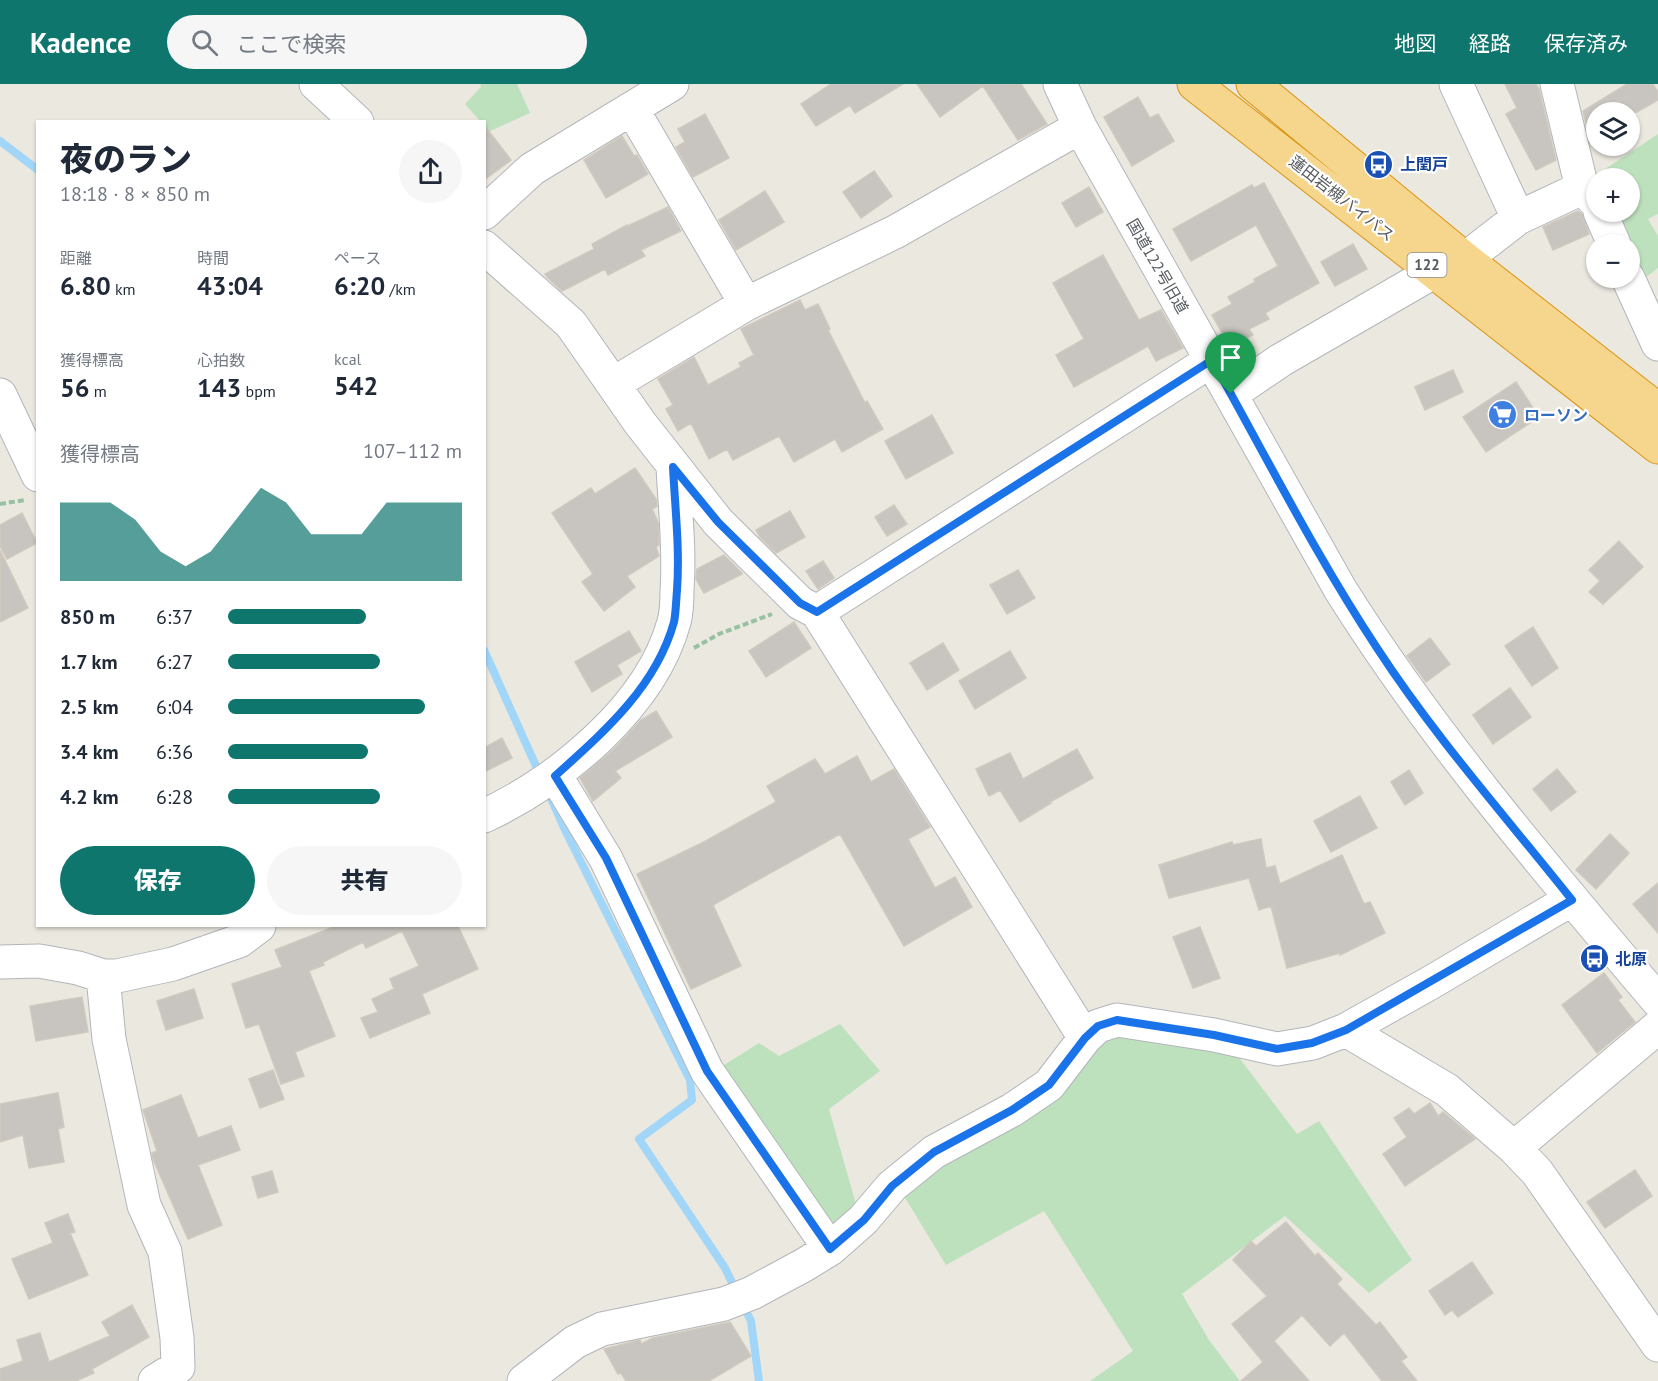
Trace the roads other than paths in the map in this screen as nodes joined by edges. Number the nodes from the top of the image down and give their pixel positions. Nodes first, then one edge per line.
1 (316, 84) edge
2 (672, 84) edge
3 (1060, 84) edge
4 (1194, 84) edge
5 (1253, 84) edge
6 (1456, 84) edge
7 (1557, 84) edge
8 (632, 109) junction
9 (355, 120) edge
10 (1080, 127) junction
11 (1586, 177) edge
12 (1586, 202) edge
13 (486, 211) edge
14 (1518, 218) junction
15 (486, 249) edge
16 (1465, 259) junction
17 (1435, 271) junction
18 (1632, 288) edge
19 (746, 304) junction
20 (1658, 345) edge
21 (1212, 360) junction
22 (613, 384) junction
23 (1231, 394) junction
24 (0, 395) edge
25 (1658, 410) edge
26 (1658, 447) edge
27 (673, 467) junction
28 (32, 488) edge
29 (809, 608) junction
30 (555, 776) junction
31 (486, 815) edge
32 (1572, 900) junction
33 (258, 927) edge
34 (0, 962) edge
35 (103, 976) junction
36 (1658, 1001) edge
37 (1658, 1027) edge
38 (1346, 1030) junction
39 (1085, 1038) junction
40 (1514, 1148) junction
41 (830, 1249) junction
42 (1658, 1345) edge
43 (155, 1381) edge
44 (524, 1381) edge

1 - 9 street
2 - 8 street
3 - 10 street, 国道122号旧道
4 - 17 highway, 蓮田岩槻バイパス / 122
5 - 16 highway, 蓮田岩槻バイパス / 122
6 - 14 street
7 - 11 street
8 - 13 street
8 - 19 street
10 - 19 street
10 - 21 street, 国道122号旧道
12 - 14 street
14 - 16 street
15 - 22 street
16 - 25 highway, 蓮田岩槻バイパス / 122
17 - 23 street
17 - 26 highway, 蓮田岩槻バイパス / 122
18 - 20 street
19 - 22 street
21 - 23 street, 国道122号旧道
21 - 29 street
22 - 27 street
23 - 32 street, 国道122号旧道
24 - 28 street
27 - 29 street
27 - 30 street
29 - 39 street
30 - 31 street
30 - 41 street
32 - 36 street, 国道122号旧道
32 - 38 street
33 - 35 street
34 - 35 street
35 - 43 street
37 - 40 street
38 - 39 street
38 - 40 street
39 - 41 street
40 - 42 street
41 - 44 street

